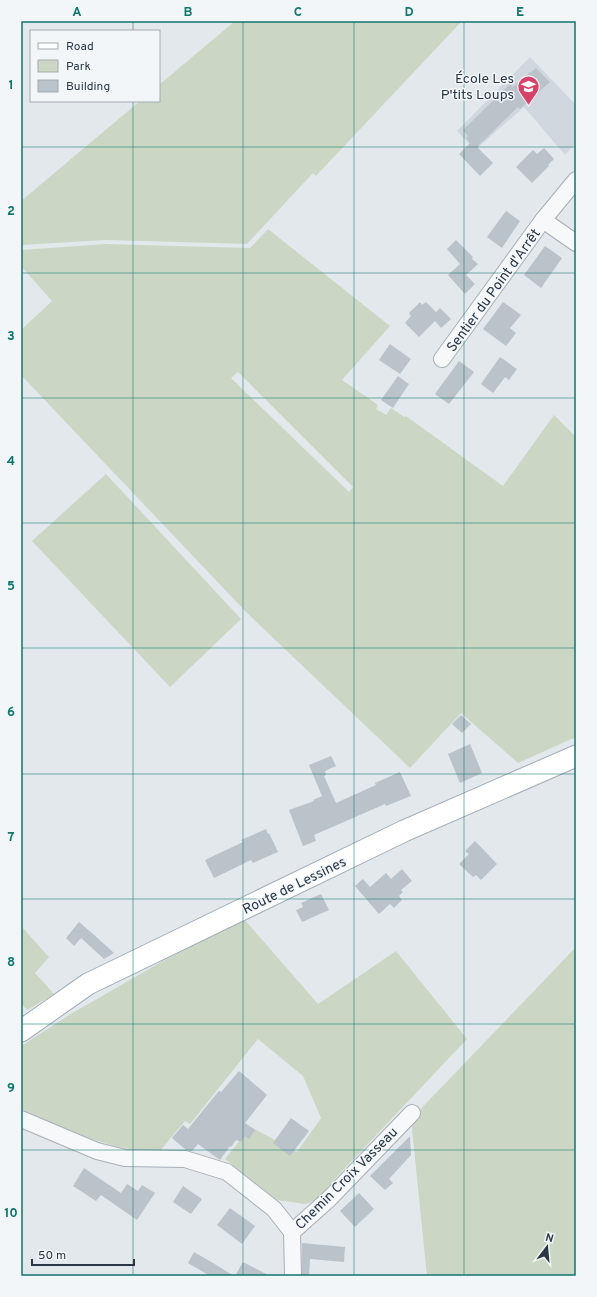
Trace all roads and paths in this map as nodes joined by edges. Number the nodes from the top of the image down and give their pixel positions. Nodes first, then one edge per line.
1 (576, 180) edge
2 (543, 220) junction
3 (576, 243) edge
4 (442, 359) dead end
5 (576, 756) edge
6 (21, 1031) edge
7 (412, 1113) dead end
8 (21, 1119) edge
9 (292, 1232) junction
10 (293, 1276) edge

1 - 2 street, Sentier du Point d'Arrêt
2 - 3 street
2 - 4 street, Sentier du Point d'Arrêt
5 - 6 main road, Route de Lessines
7 - 9 street, Chemin Croix Vasseau
8 - 9 street, Chemin Croix Vasseau
9 - 10 street

